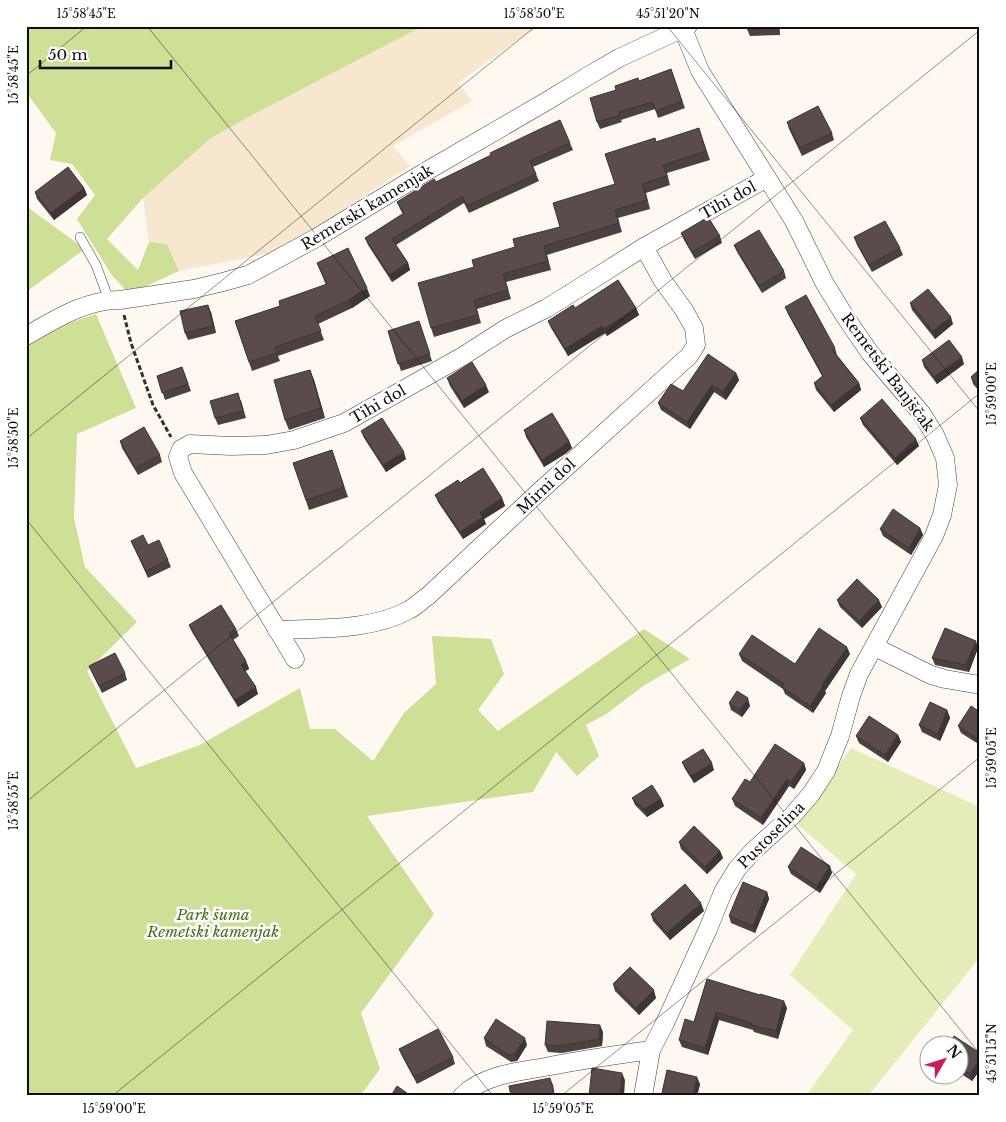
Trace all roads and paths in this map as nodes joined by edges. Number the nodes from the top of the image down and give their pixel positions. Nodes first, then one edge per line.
1 (685, 28) edge
2 (767, 178) junction
3 (80, 237) dead end
4 (644, 247) junction
5 (115, 300) junction
6 (26, 336) edge
7 (181, 449) junction
8 (277, 630) junction
9 (874, 647) junction
10 (295, 659) dead end
11 (980, 685) edge
12 (651, 1050) junction
13 (462, 1096) edge
14 (643, 1096) edge

1 - 2 street, Remetski Banjščak
1 - 5 street, Remetski kamenjak
2 - 4 street, Tihi dol
2 - 9 street, Remetski Banjščak
3 - 5 lane
4 - 7 street, Tihi dol
4 - 8 street, Mirni dol
5 - 6 street, Remetski kamenjak
5 - 7 path
7 - 8 street
8 - 10 street
9 - 11 street
9 - 12 street, Pustoselina
12 - 13 street
12 - 14 street, Pustoselina

